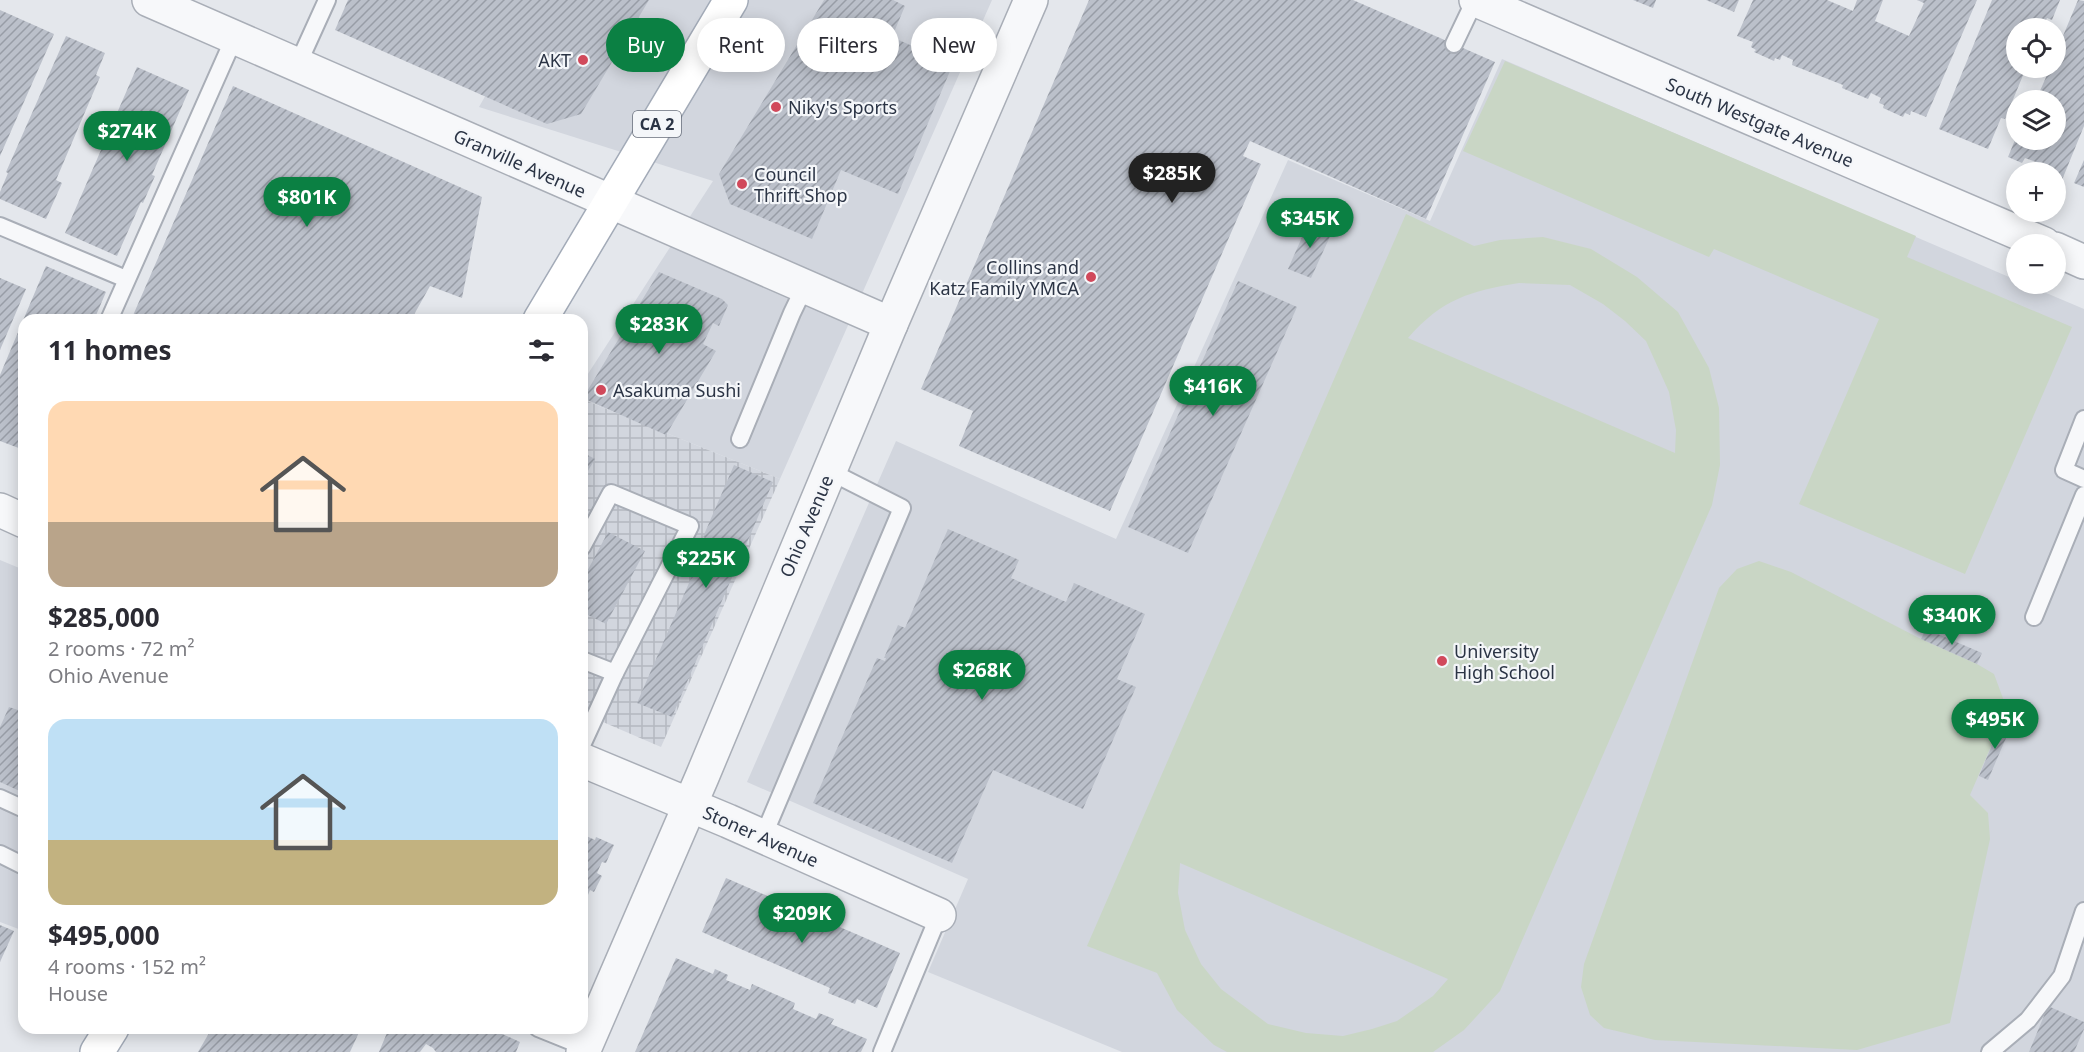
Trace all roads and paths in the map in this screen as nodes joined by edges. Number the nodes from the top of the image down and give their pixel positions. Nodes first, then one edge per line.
1 (149, 0) edge
2 (327, 0) edge
3 (731, 0) edge
4 (1031, 0) edge
5 (1475, 0) edge
6 (235, 36) junction
7 (1454, 44) dead end
8 (298, 64) junction
9 (611, 203) junction
10 (0, 226) edge
11 (2021, 234) edge
12 (2066, 254) edge
13 (2084, 262) edge
14 (126, 279) junction
15 (805, 286) junction
16 (111, 314) edge
17 (544, 314) edge
18 (891, 324) junction
19 (2084, 419) edge
20 (740, 439) dead end
21 (829, 471) junction
22 (2084, 479) edge
23 (2084, 495) edge
24 (588, 536) edge
25 (2034, 617) dead end
26 (588, 662) edge
27 (615, 673) junction
28 (588, 732) edge
29 (588, 763) edge
30 (0, 798) edge
31 (689, 805) junction
32 (18, 806) edge
33 (763, 837) junction
34 (0, 855) edge
35 (18, 863) edge
36 (2084, 911) edge
37 (939, 915) joint
38 (108, 1034) edge
39 (551, 1034) edge
40 (584, 1049) edge
41 (97, 1052) edge
42 (882, 1052) edge
43 (1990, 1052) edge

1 - 6 street, Granville Avenue
2 - 8 lane
3 - 9 main road, CA 2
4 - 18 street, Ohio Avenue
5 - 7 lane
5 - 11 street, South Westgate Avenue
6 - 8 street, Granville Avenue
6 - 14 lane
8 - 9 street, Granville Avenue
9 - 15 street, Granville Avenue
9 - 17 main road, CA 2
10 - 14 lane
12 - 13 street
14 - 16 lane
15 - 18 street, Granville Avenue
15 - 20 lane
18 - 21 street, Ohio Avenue
19 - 22 lane
21 - 31 street, Ohio Avenue
21 - 33 lane
23 - 25 lane
24 - 27 lane
26 - 27 lane
27 - 28 lane
29 - 31 street, Stoner Avenue
30 - 32 lane
31 - 33 street, Stoner Avenue
31 - 40 street, Ohio Avenue
33 - 37 street, Stoner Avenue
34 - 35 lane
36 - 43 lane
37 - 42 lane
38 - 41 main road
39 - 40 lane

